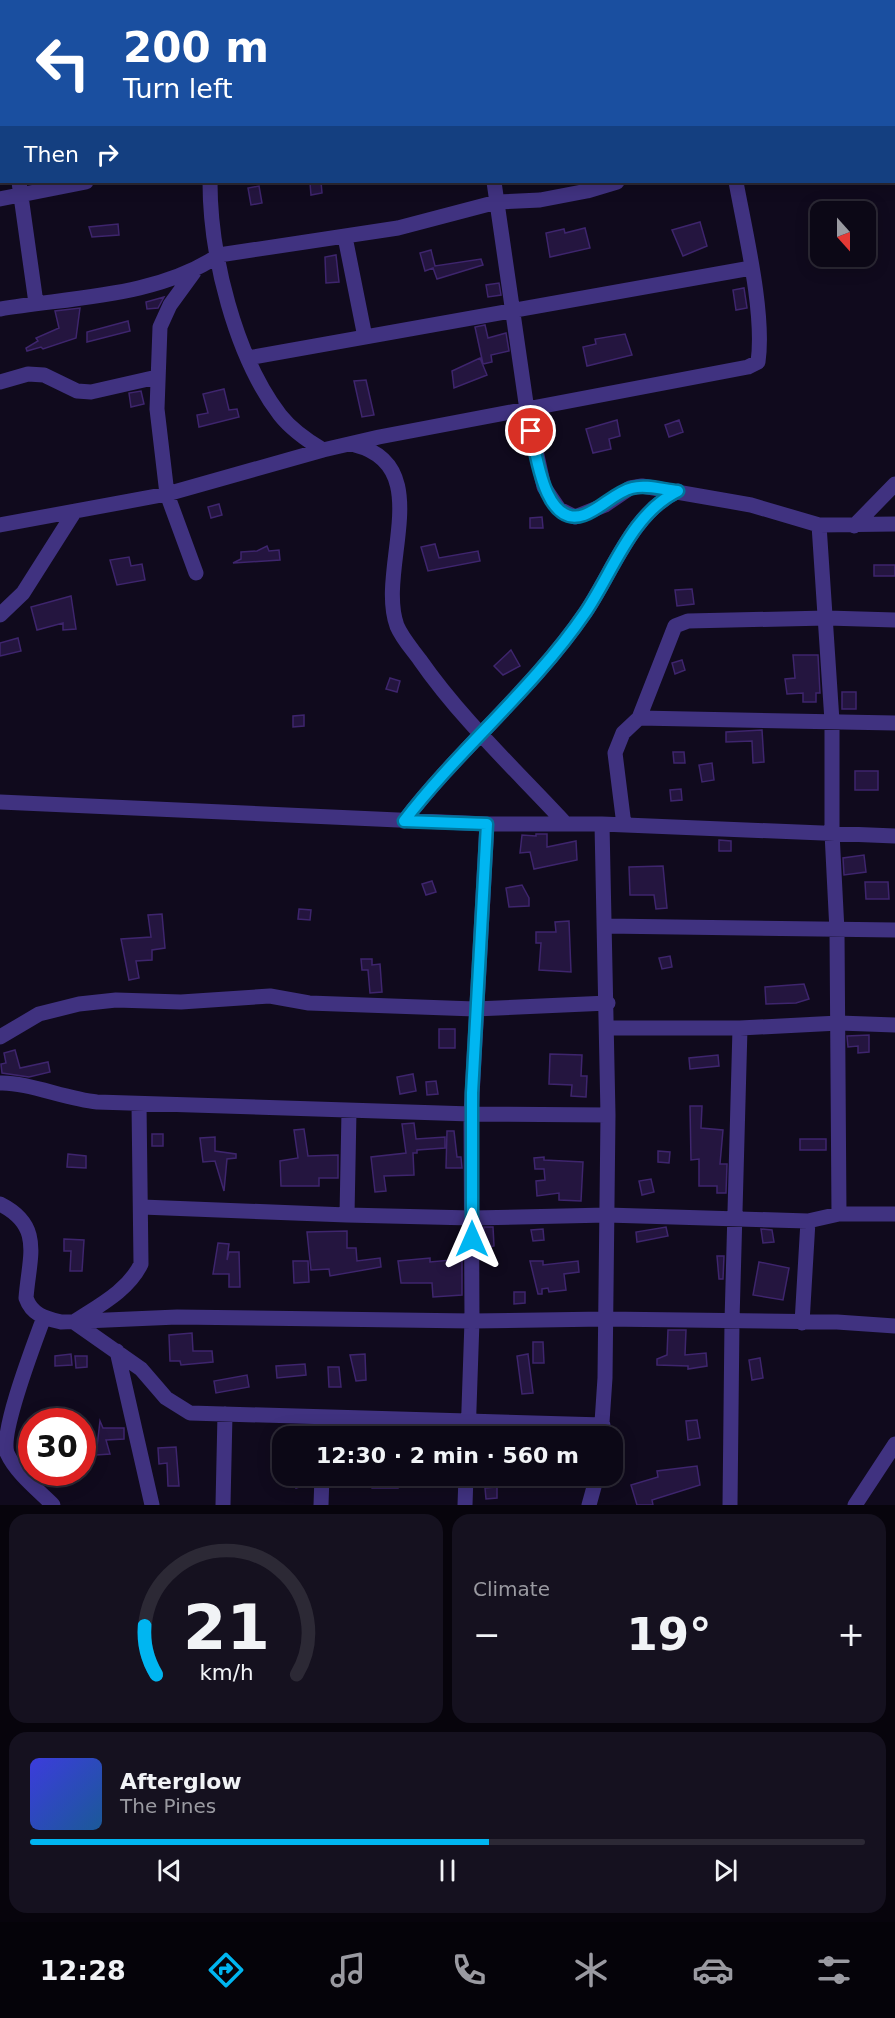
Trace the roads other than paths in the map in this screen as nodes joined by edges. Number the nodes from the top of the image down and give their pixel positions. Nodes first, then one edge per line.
1 (75, 183) edge
2 (210, 183) edge
3 (494, 183) edge
4 (614, 183) edge
5 (736, 183) edge
6 (20, 188) edge
7 (0, 199) edge
8 (497, 202) junction
9 (345, 237) junction
10 (219, 255) junction
11 (751, 268) junction
12 (194, 272) junction
13 (36, 303) junction
14 (0, 309) edge
15 (512, 310) junction
16 (365, 337) junction
17 (248, 358) junction
18 (157, 376) junction
19 (0, 382) edge
20 (527, 410) junction
21 (352, 444) junction
22 (322, 450) junction
23 (895, 484) edge
24 (678, 491) junction
25 (167, 494) junction
26 (75, 510) junction
27 (895, 524) edge
28 (0, 525) edge
29 (819, 525) junction
30 (854, 525) junction
31 (196, 573) dead end
32 (0, 615) edge
33 (827, 618) junction
34 (895, 620) edge
35 (639, 718) junction
36 (832, 721) junction
37 (895, 723) edge
38 (481, 733) junction
39 (0, 802) edge
40 (404, 821) junction
41 (565, 823) junction
42 (487, 824) junction
43 (602, 824) junction
44 (624, 825) junction
45 (832, 833) junction
46 (895, 836) edge
47 (606, 926) junction
48 (895, 930) edge
49 (837, 931) junction
50 (608, 1003) junction
51 (476, 1009) junction
52 (838, 1023) junction
53 (895, 1025) edge
54 (607, 1028) junction
55 (740, 1028) junction
56 (0, 1037) edge
57 (0, 1083) edge
58 (139, 1104) junction
59 (349, 1110) junction
60 (471, 1114) junction
61 (608, 1115) junction
62 (0, 1204) edge
63 (142, 1207) junction
64 (839, 1214) junction
65 (895, 1214) edge
66 (347, 1215) junction
67 (607, 1215) junction
68 (472, 1218) junction
69 (736, 1218) junction
70 (808, 1221) junction
71 (44, 1317) junction
72 (605, 1319) junction
73 (472, 1321) junction
74 (732, 1321) junction
75 (74, 1322) junction
76 (802, 1323) junction
77 (894, 1323) edge
78 (117, 1351) junction
79 (225, 1414) junction
80 (326, 1418) junction
81 (468, 1420) junction
82 (326, 1426) edge
83 (468, 1426) edge
84 (541, 1426) edge
85 (602, 1426) edge
86 (895, 1444) edge
87 (322, 1486) edge
88 (466, 1486) edge
89 (594, 1486) edge
90 (53, 1505) edge
91 (152, 1505) edge
92 (223, 1505) edge
93 (321, 1505) edge
94 (465, 1505) edge
95 (589, 1505) edge
96 (730, 1505) edge
97 (855, 1505) edge

1 - 6 street
2 - 10 street
3 - 8 street
4 - 8 street
5 - 11 street
6 - 7 street
6 - 13 street
8 - 9 street
8 - 15 street
9 - 10 street
9 - 16 street
10 - 12 street
10 - 17 street
11 - 15 street
11 - 20 street
12 - 13 street
12 - 18 street
13 - 14 street
15 - 16 street
15 - 20 street
16 - 17 street
17 - 22 street
18 - 19 street
18 - 25 street
20 - 21 street
20 - 24 street
21 - 22 street
21 - 38 street
22 - 25 street
23 - 30 street
24 - 29 street
24 - 38 street
25 - 26 street
25 - 31 street
26 - 28 street
26 - 32 street
27 - 30 street
29 - 30 street
29 - 33 street
33 - 34 street
33 - 35 street
33 - 36 street
35 - 36 street
35 - 44 street
36 - 37 street
36 - 45 street
38 - 40 street
38 - 41 street
39 - 40 street
40 - 42 street
41 - 42 street
41 - 43 street
42 - 51 street
43 - 44 street
43 - 47 street
44 - 45 street
45 - 46 street
45 - 49 street
47 - 49 street
47 - 50 street
48 - 49 street
49 - 52 street
50 - 51 street
50 - 54 street
51 - 56 street
51 - 60 street
52 - 53 street
52 - 55 street
52 - 64 street
54 - 55 street
54 - 61 street
55 - 69 street
57 - 58 street
58 - 59 street
58 - 63 street
59 - 60 street
59 - 66 street
60 - 61 street
60 - 68 street
61 - 67 street
62 - 71 street
63 - 66 street
63 - 75 street
64 - 65 street
64 - 70 street
66 - 68 street
67 - 68 street
67 - 69 street
67 - 72 street
68 - 73 street
69 - 70 street
69 - 74 street
70 - 76 street
71 - 75 street
71 - 90 street
72 - 73 street
72 - 74 street
72 - 85 street
73 - 75 street
73 - 81 street
74 - 76 street
74 - 96 street
75 - 78 street
76 - 77 street
78 - 79 street
78 - 91 street
79 - 80 street
79 - 92 street
80 - 81 street
80 - 82 street
81 - 83 street
81 - 84 street
86 - 97 street
87 - 93 street
88 - 94 street
89 - 95 street

